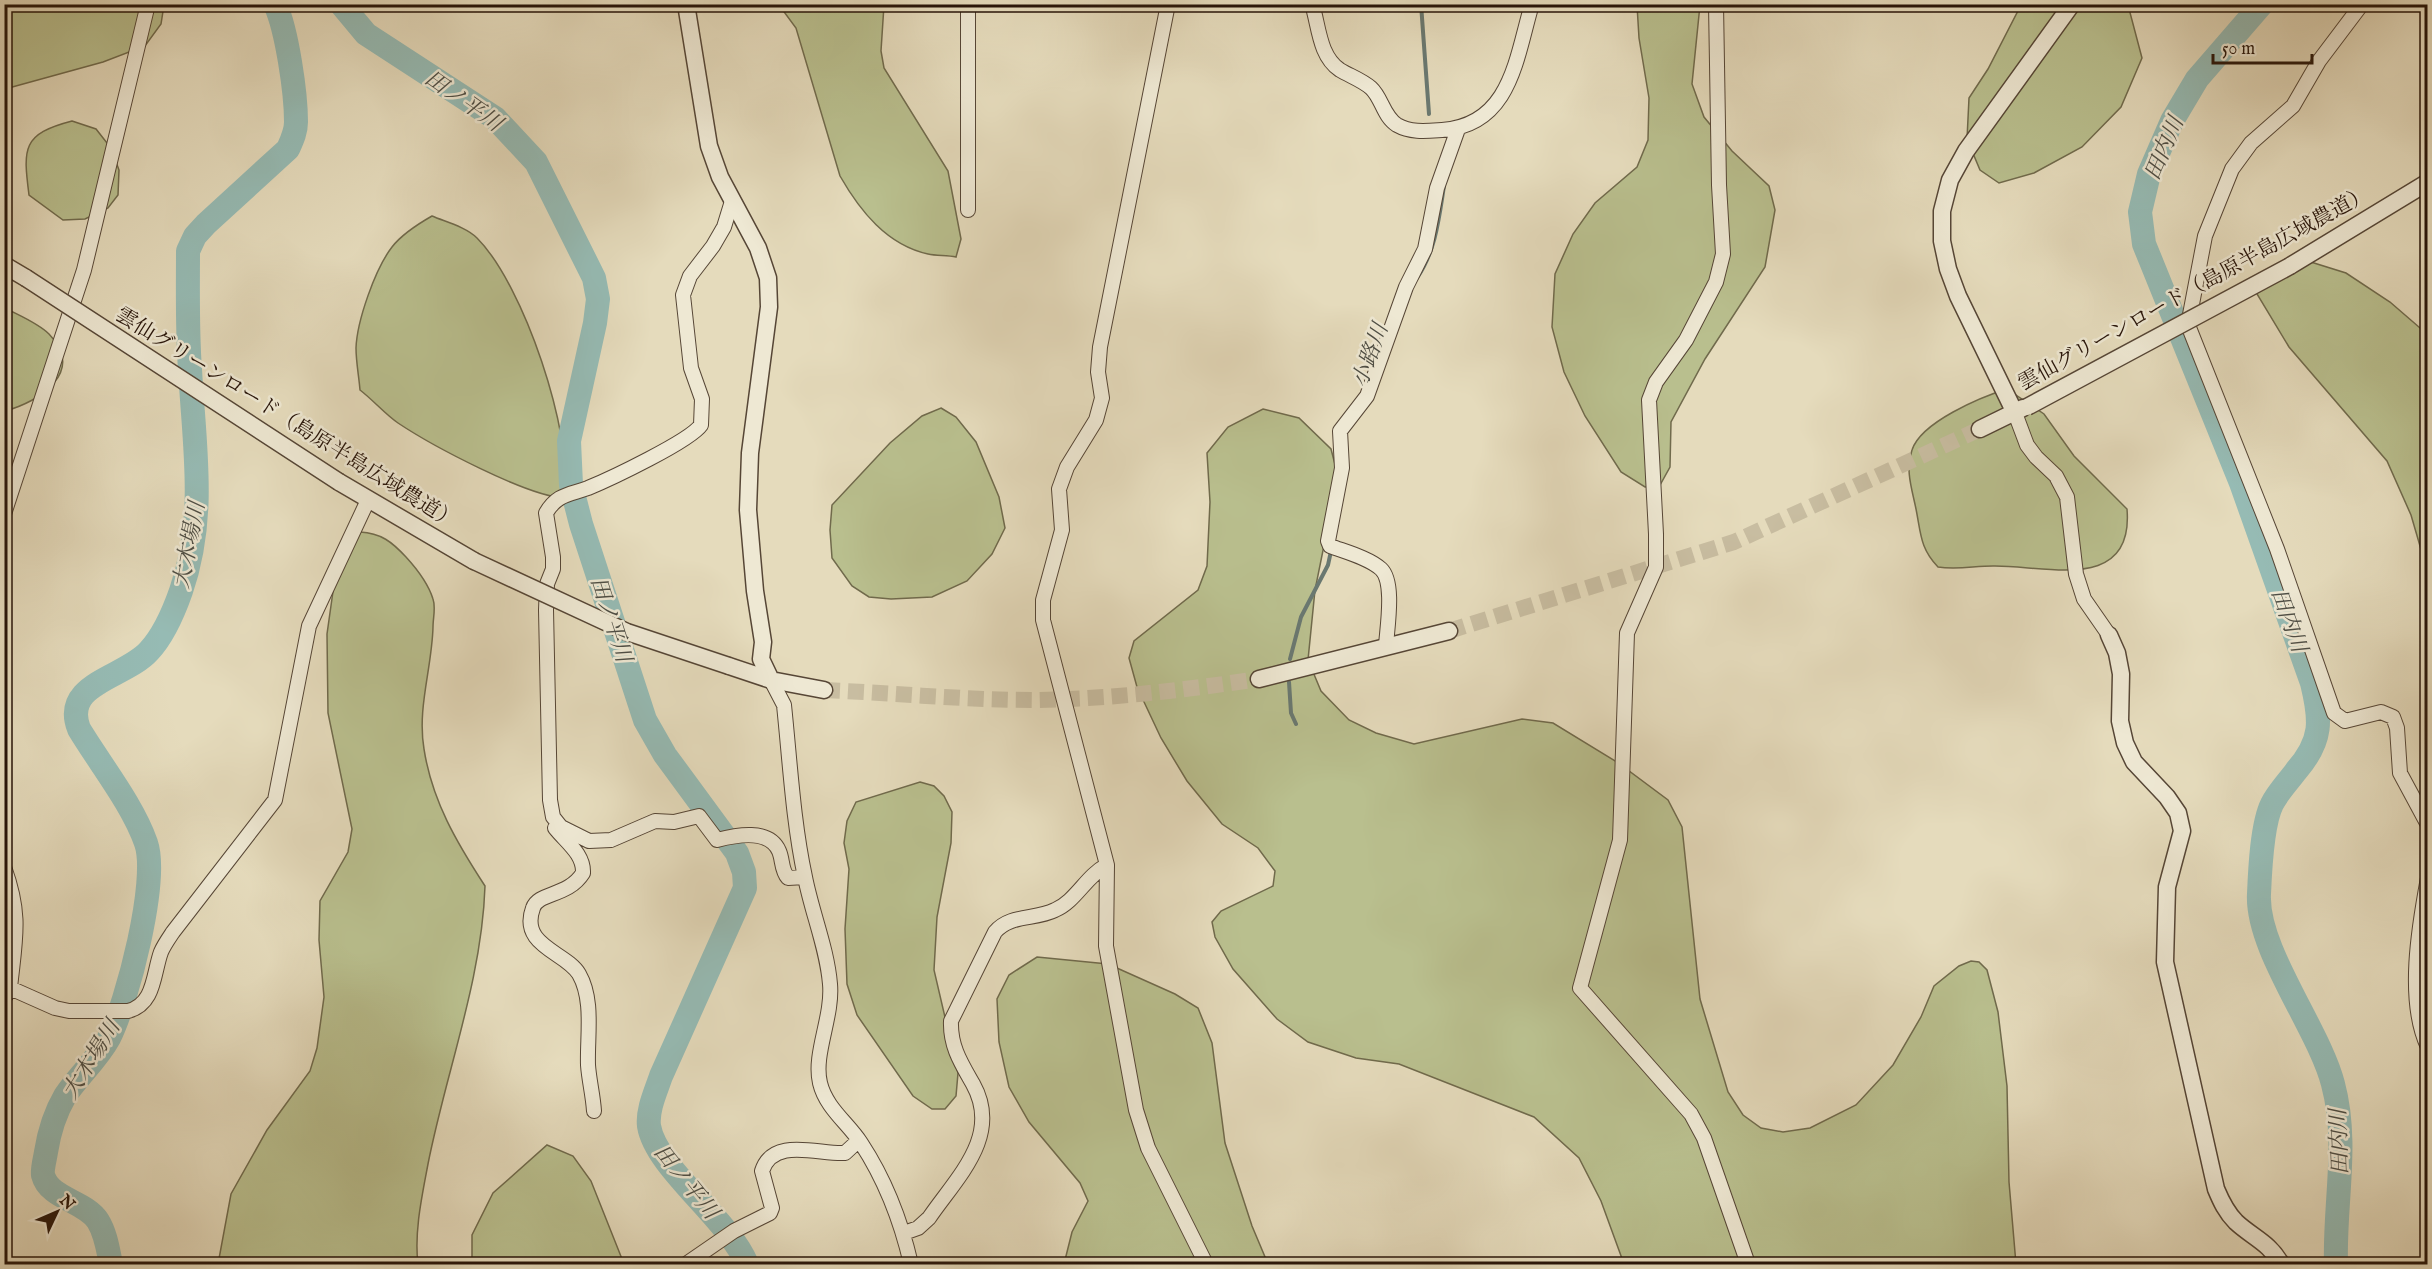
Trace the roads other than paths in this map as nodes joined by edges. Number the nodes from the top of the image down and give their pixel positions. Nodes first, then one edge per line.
1 (148, 4) edge
2 (686, 4) edge
3 (968, 4) edge
4 (1168, 4) edge
5 (1312, 4) edge
6 (1532, 4) edge
7 (1716, 4) edge
8 (2072, 4) edge
9 (2362, 4) edge
10 (1458, 129) junction
11 (2427, 182) edge
12 (732, 201) junction
13 (968, 210) dead end
14 (4, 265) edge
15 (2021, 410) junction
16 (1980, 429) tunnel mouth
17 (368, 500) junction
18 (4, 514) edge
19 (1449, 631) tunnel mouth
20 (2109, 635) joint
21 (1386, 646) junction
22 (1259, 679) tunnel mouth
23 (771, 680) junction
24 (824, 690) tunnel mouth
25 (553, 817) junction
26 (2427, 825) edge
27 (1107, 865) junction
28 (4, 867) edge
29 (805, 877) junction
30 (2427, 878) edge
31 (7, 994) edge
32 (2427, 1047) edge
33 (594, 1111) dead end
34 (859, 1140) junction
35 (904, 1233) junction
36 (686, 1264) edge
37 (912, 1264) edge
38 (1206, 1264) edge
39 (1748, 1264) edge
40 (2281, 1264) edge

1 - 18 street
2 - 12 street
3 - 13 street
4 - 27 street
5 - 10 street
6 - 10 street
7 - 39 street
8 - 15 street
9 - 26 street
10 - 21 street
11 - 15 street, 雲仙グリーンロード（島原半島広域農道）, bridge
12 - 23 street
12 - 25 street
14 - 17 street, 雲仙グリーンロード（島原半島広域農道）, bridge
15 - 16 street, 雲仙グリーンロード（島原半島広域農道）
15 - 20 street
17 - 23 street, 雲仙グリーンロード（島原半島広域農道）, bridge
17 - 31 street
19 - 21 street
20 - 40 street
21 - 22 street
23 - 24 street, 雲仙グリーンロード（島原半島広域農道）
23 - 29 street
25 - 29 street
25 - 33 street
27 - 35 street
27 - 38 street
28 - 31 street
29 - 34 street
30 - 32 street
34 - 35 street
34 - 36 street
35 - 37 street

